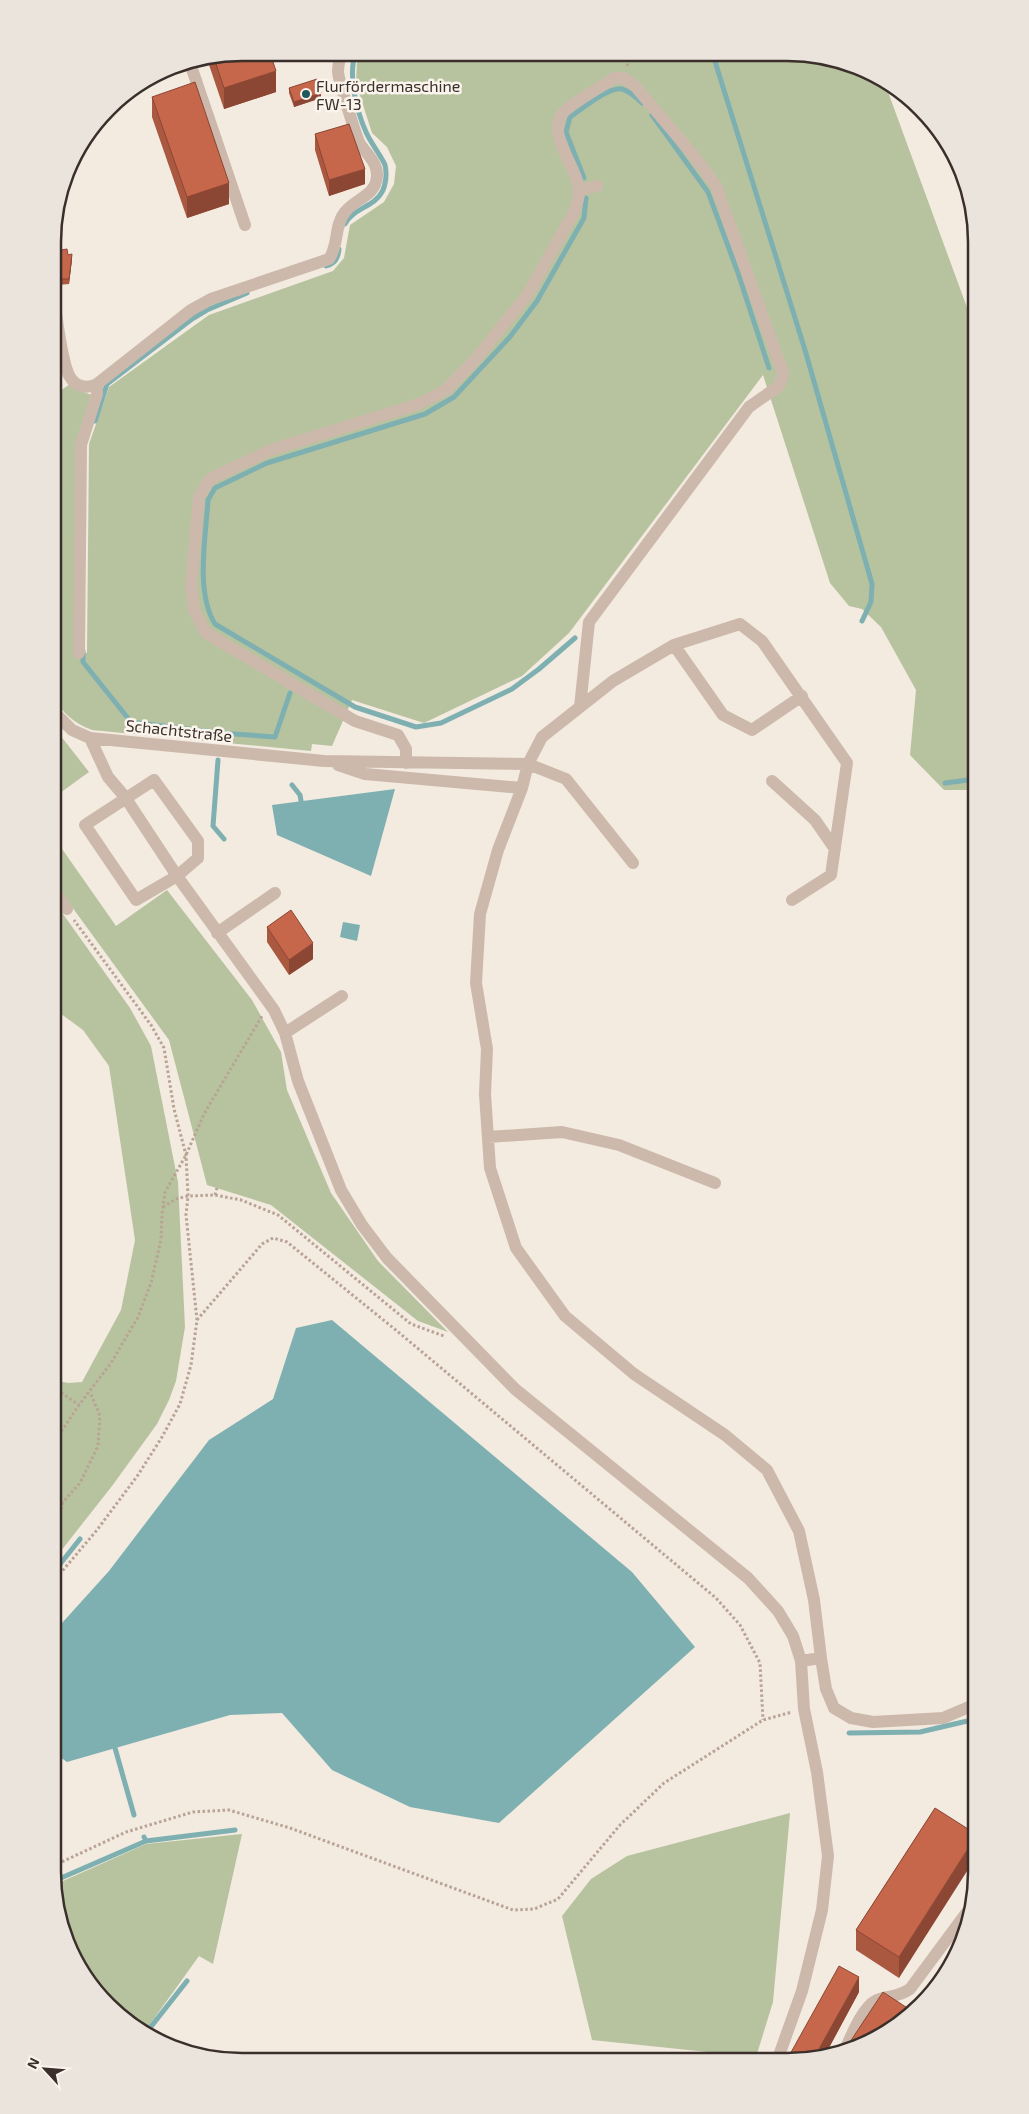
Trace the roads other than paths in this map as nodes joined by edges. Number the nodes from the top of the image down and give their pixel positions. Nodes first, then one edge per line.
1 (340, 61) edge
2 (192, 68) edge
3 (597, 186) dead end
4 (579, 190) junction
5 (245, 224) dead end
6 (61, 342) edge
7 (97, 384) junction
8 (674, 645) junction
9 (79, 653) dead end
10 (802, 696) junction
11 (580, 707) junction
12 (61, 719) edge
13 (90, 738) junction
14 (318, 760) junction
15 (406, 762) junction
16 (528, 764) junction
17 (772, 782) dead end
18 (522, 788) junction
19 (125, 797) junction
20 (835, 849) junction
21 (633, 863) dead end
22 (177, 876) junction
23 (275, 893) dead end
24 (792, 900) dead end
25 (61, 902) edge
26 (66, 909) road end
27 (217, 933) junction
28 (342, 996) dead end
29 (285, 1034) junction
30 (488, 1137) junction
31 (715, 1183) dead end
32 (821, 1658) junction
33 (801, 1661) junction
34 (968, 1707) edge
35 (962, 1919) edge
36 (849, 2041) edge
37 (780, 2053) edge

1 - 7 street
2 - 5 street
3 - 4 street
4 - 11 street
4 - 15 street
6 - 7 street
7 - 9 street
8 - 10 street
8 - 10 street
8 - 11 street
10 - 20 street
11 - 16 street
12 - 13 street, Schachtstraße
13 - 14 street, Schachtstraße
13 - 19 street
14 - 15 street
14 - 18 street
15 - 16 street
16 - 18 street
16 - 21 street
17 - 20 street
18 - 30 street
19 - 22 street
19 - 22 street
19 - 22 street
20 - 24 street
22 - 27 street
23 - 27 street
25 - 26 street
27 - 29 street
28 - 29 street
29 - 33 street
30 - 31 street
30 - 32 street
32 - 33 street
32 - 34 street
33 - 37 street
35 - 36 street

